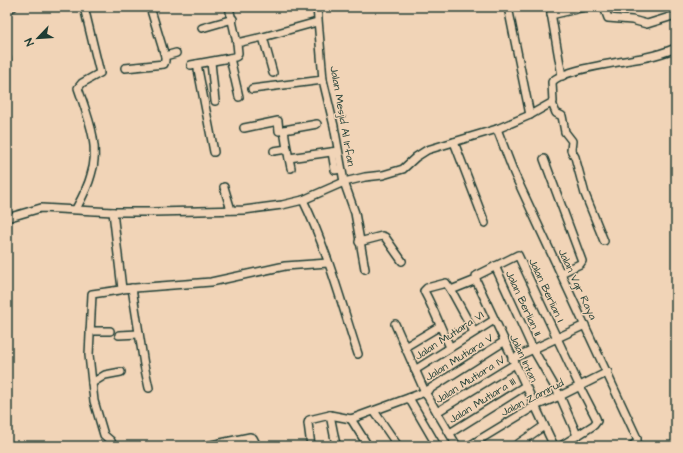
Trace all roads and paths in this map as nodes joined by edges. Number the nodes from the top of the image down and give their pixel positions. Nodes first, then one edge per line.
1 (13, 7) edge
2 (84, 7) edge
3 (150, 7) edge
4 (229, 7) edge
5 (317, 7) edge
6 (508, 7) edge
7 (584, 7) edge
8 (604, 7) edge
9 (7, 9) edge
10 (550, 11) edge
11 (676, 15) edge
12 (233, 19) junction
13 (317, 22) junction
14 (202, 28) dead end
15 (263, 37) junction
16 (238, 43) junction
17 (676, 48) edge
18 (176, 53) dead end
19 (164, 56) junction
20 (230, 58) junction
21 (211, 62) junction
22 (125, 68) dead end
23 (273, 73) dead end
24 (562, 76) junction
25 (323, 80) junction
26 (252, 89) dead end
27 (239, 97) dead end
28 (215, 101) dead end
29 (552, 103) junction
30 (530, 115) junction
31 (317, 124) dead end
32 (244, 128) dead end
33 (497, 129) junction
34 (284, 130) junction
35 (454, 142) junction
36 (287, 149) junction
37 (274, 151) dead end
38 (335, 151) junction
39 (214, 152) dead end
40 (289, 158) junction
41 (544, 159) dead end
42 (291, 168) dead end
43 (344, 182) junction
44 (224, 187) dead end
45 (303, 200) junction
46 (76, 209) junction
47 (231, 210) junction
48 (113, 212) junction
49 (7, 218) edge
50 (485, 223) dead end
51 (604, 241) dead end
52 (360, 242) junction
53 (402, 261) dead end
54 (328, 263) junction
55 (495, 266) junction
56 (365, 269) dead end
57 (561, 273) junction
58 (476, 280) junction
59 (132, 288) junction
60 (122, 289) junction
61 (451, 290) junction
62 (494, 320) junction
63 (395, 324) dead end
64 (585, 325) junction
65 (440, 326) junction
66 (90, 331) junction
67 (110, 331) dead end
68 (474, 332) junction
69 (139, 334) junction
70 (120, 335) dead end
71 (557, 338) junction
72 (505, 342) junction
73 (405, 347) junction
74 (450, 347) junction
75 (533, 349) junction
76 (358, 354) dead end
77 (514, 362) junction
78 (416, 370) junction
79 (121, 372) dead end
80 (608, 372) junction
81 (92, 383) junction
82 (579, 385) junction
83 (525, 386) junction
84 (149, 388) dead end
85 (425, 392) junction
86 (560, 396) junction
87 (409, 398) junction
88 (535, 406) junction
89 (374, 411) junction
90 (437, 412) junction
91 (330, 415) junction
92 (351, 420) junction
93 (544, 426) junction
94 (450, 433) junction
95 (577, 435) junction
96 (113, 446) edge
97 (206, 446) edge
98 (257, 446) edge
99 (311, 446) edge
100 (337, 446) edge
101 (368, 446) edge
102 (398, 446) edge
103 (437, 446) edge
104 (457, 446) edge
105 (469, 446) edge
106 (515, 446) edge
107 (554, 446) edge
108 (561, 446) edge
109 (632, 446) edge

1 - 9 street
2 - 46 street
3 - 19 street
4 - 12 street
5 - 13 street, Jalan Mesjid Al Irfan
6 - 30 street
7 - 10 street
8 - 11 street
10 - 24 street
12 - 14 street
12 - 16 street
13 - 15 street
13 - 25 street, Jalan Mesjid Al Irfan
15 - 16 street
15 - 23 street
16 - 20 street
17 - 24 street
18 - 19 street
19 - 22 street
20 - 21 street
20 - 27 street
21 - 28 street
21 - 39 street
24 - 29 street
25 - 26 street
25 - 38 street, Jalan Mesjid Al Irfan
29 - 30 street
29 - 51 street
30 - 33 street
31 - 34 street
32 - 34 street
33 - 35 street
33 - 57 street, Jalan Vgr Raya
34 - 36 street
35 - 43 street
35 - 50 street
36 - 37 street
36 - 40 street
38 - 40 street
38 - 43 street, Jalan Mesjid Al Irfan
40 - 42 street
41 - 57 street
43 - 45 street
43 - 52 street, Jalan Mesjid Al Irfan
44 - 47 street
45 - 47 street
45 - 54 street
46 - 48 street
46 - 49 street
47 - 48 street
48 - 60 street
52 - 53 street
52 - 56 street, Jalan Mesjid Al Irfan
54 - 59 street
54 - 76 street
55 - 58 street, Jalan Berlian I
55 - 71 street, Jalan Berlian I
55 - 75 street, Jalan Berlian II
57 - 64 street, Jalan Vgr Raya
58 - 61 street
58 - 62 street, Jalan Intan
59 - 60 street
59 - 69 street
60 - 66 street
61 - 65 street
61 - 68 street
62 - 68 street, Jalan Mutiara VI
62 - 72 street, Jalan Intan
63 - 73 street
64 - 71 street, Jalan Mutiara IV
64 - 80 street, Jalan Vgr Raya
65 - 73 street
65 - 74 street
66 - 67 street
66 - 81 street
68 - 74 street, Jalan Mutiara VI
69 - 70 street
69 - 84 street
71 - 75 street, Jalan Mutiara IV
71 - 82 street
72 - 77 street, Jalan Intan
72 - 85 street, Jalan Mutiara V
73 - 78 street
74 - 78 street, Jalan Mutiara VI
75 - 77 street, Jalan Mutiara IV
75 - 86 street, Jalan Berlian II
77 - 83 street, Jalan Intan
77 - 90 street, Jalan Mutiara IV
78 - 85 street
79 - 81 street
80 - 82 street, Jalan Zamrud
80 - 109 street, Jalan Vgr Raya
81 - 96 street
82 - 86 street, Jalan Zamrud
82 - 95 street
83 - 88 street, Jalan Intan
83 - 94 street, Jalan Mutiara III
85 - 87 street, Jalan Mutiara V
85 - 90 street
86 - 88 street, Jalan Zamrud
86 - 95 street, Jalan Berlian II
87 - 89 street, Jalan Mutiara V
87 - 103 street
88 - 93 street, Jalan Intan
88 - 105 street, Jalan Zamrud
89 - 92 street, Jalan Mutiara V
89 - 102 street
90 - 94 street
91 - 92 street
91 - 99 street
91 - 100 street
92 - 101 street
93 - 106 street
93 - 107 street, Jalan Intan
94 - 104 street
95 - 108 street
97 - 98 street

